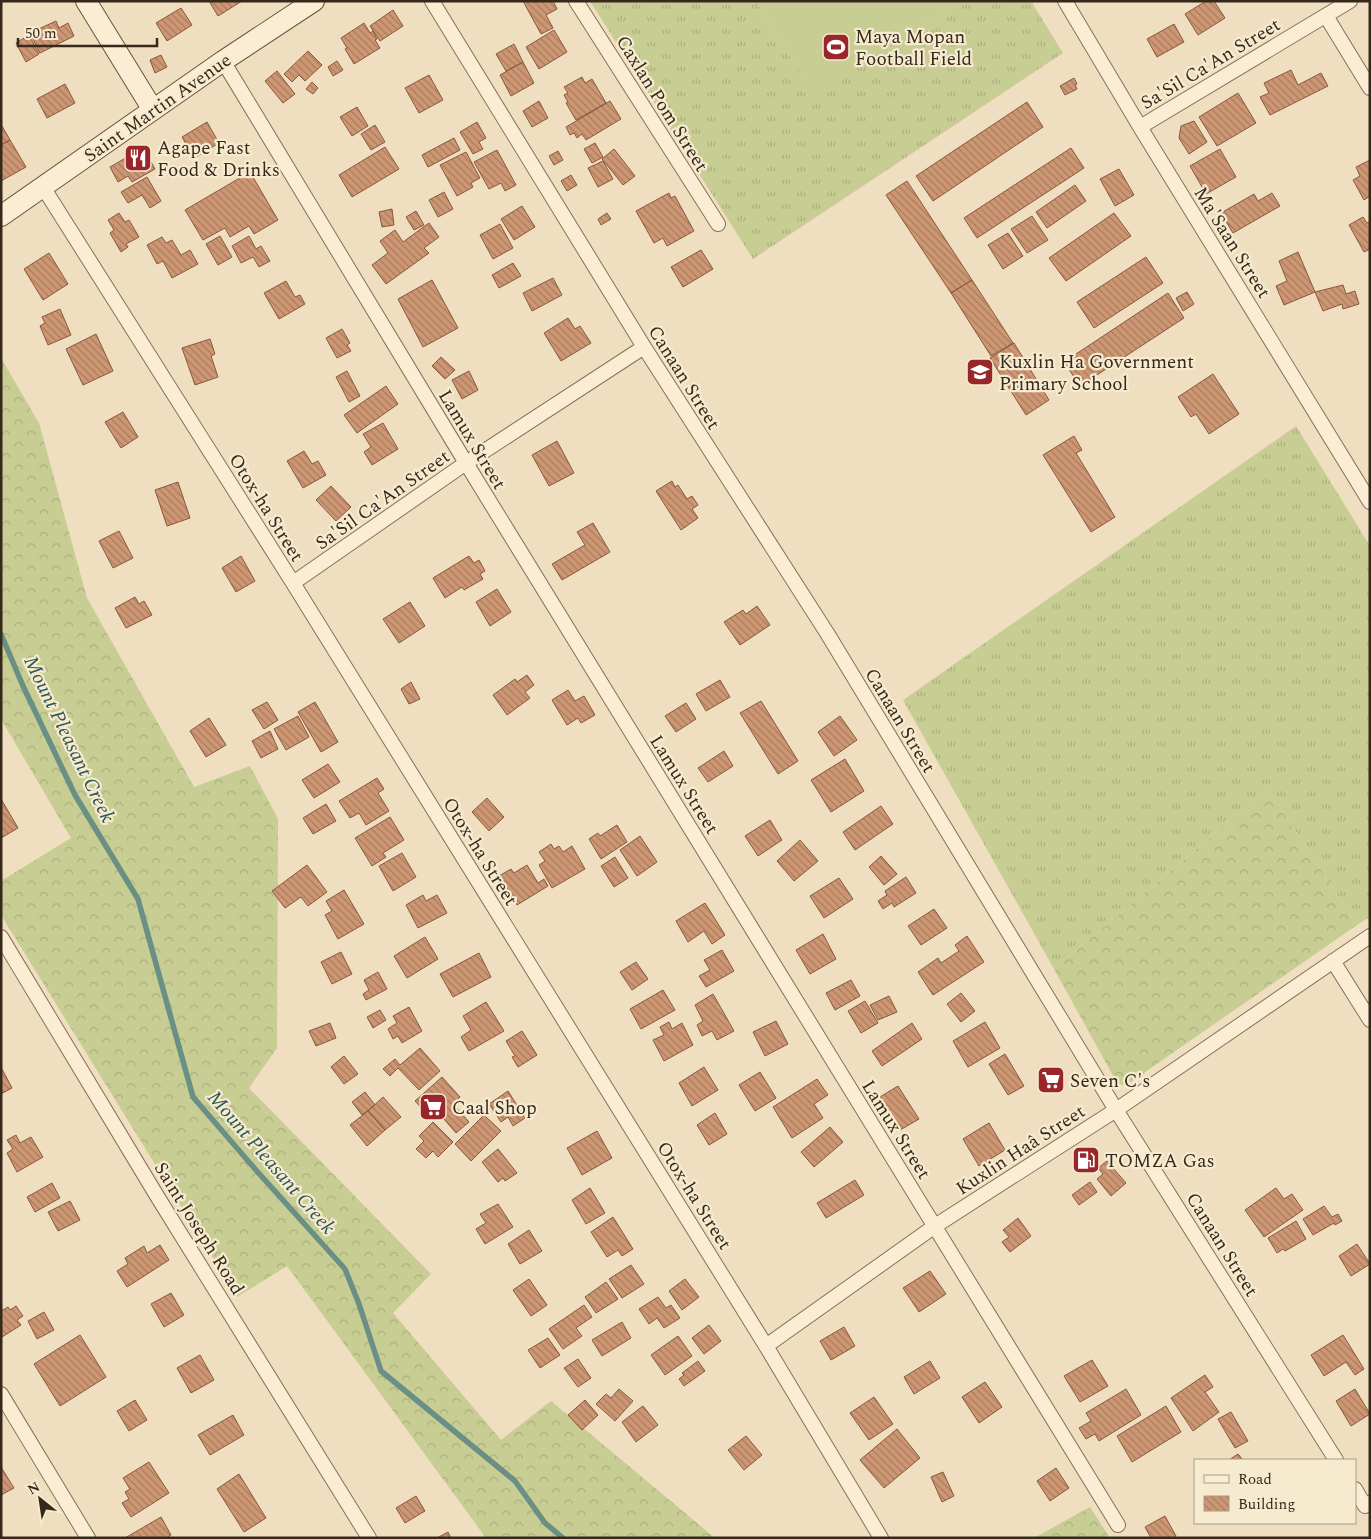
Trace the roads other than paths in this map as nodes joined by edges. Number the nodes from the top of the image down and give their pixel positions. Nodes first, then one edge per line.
1 (86, 1) edge
2 (314, 1) edge
3 (432, 1) edge
4 (576, 1) edge
5 (1065, 1) edge
6 (1350, 1) edge
7 (1326, 16) junction
8 (224, 61) junction
9 (1370, 88) edge
10 (153, 110) junction
11 (1140, 127) junction
12 (43, 187) junction
13 (1, 216) edge
14 (718, 224) dead end
15 (644, 347) junction
16 (466, 463) junction
17 (1370, 502) edge
18 (293, 584) junction
19 (1370, 936) edge
20 (1, 937) edge
21 (1333, 961) junction
22 (1370, 1020) edge
23 (1116, 1110) junction
24 (935, 1226) junction
25 (766, 1346) junction
26 (1, 1394) edge
27 (1335, 1459) edge
28 (1356, 1492) edge
29 (1370, 1503) edge
30 (1118, 1525) dead end
31 (88, 1538) edge
32 (369, 1538) edge
33 (881, 1538) edge

1 - 10 street
2 - 8 street, Saint Martin Avenue
3 - 15 street, Canaan Street
4 - 14 street, Caxlan Pom Street
5 - 11 street, Ma'Saan Street
6 - 7 street, Sa'Sil Ca'An Street
7 - 9 street
7 - 11 street, Sa'Sil Ca'An Street
8 - 10 street, Saint Martin Avenue
8 - 16 street, Lamux Street
10 - 12 street, Saint Martin Avenue
11 - 17 street, Ma'Saan Street
12 - 13 street, Saint Martin Avenue
12 - 18 street, Otox-ha Street
15 - 16 street, Sa'Sil Ca'An Street
15 - 23 street, Canaan Street
16 - 18 street, Sa'Sil Ca'An Street
16 - 24 street, Lamux Street
18 - 25 street, Otox-ha Street
19 - 21 street, Kuxlin Haâ Street
20 - 32 street, Saint Joseph Road
21 - 22 street
21 - 23 street, Kuxlin Haâ Street
23 - 24 street, Kuxlin Haâ Street
23 - 27 street, Canaan Street
24 - 25 street, Kuxlin Haâ Street
24 - 30 street, Lamux Street
25 - 33 street, Otox-ha Street
26 - 31 street
28 - 29 street

